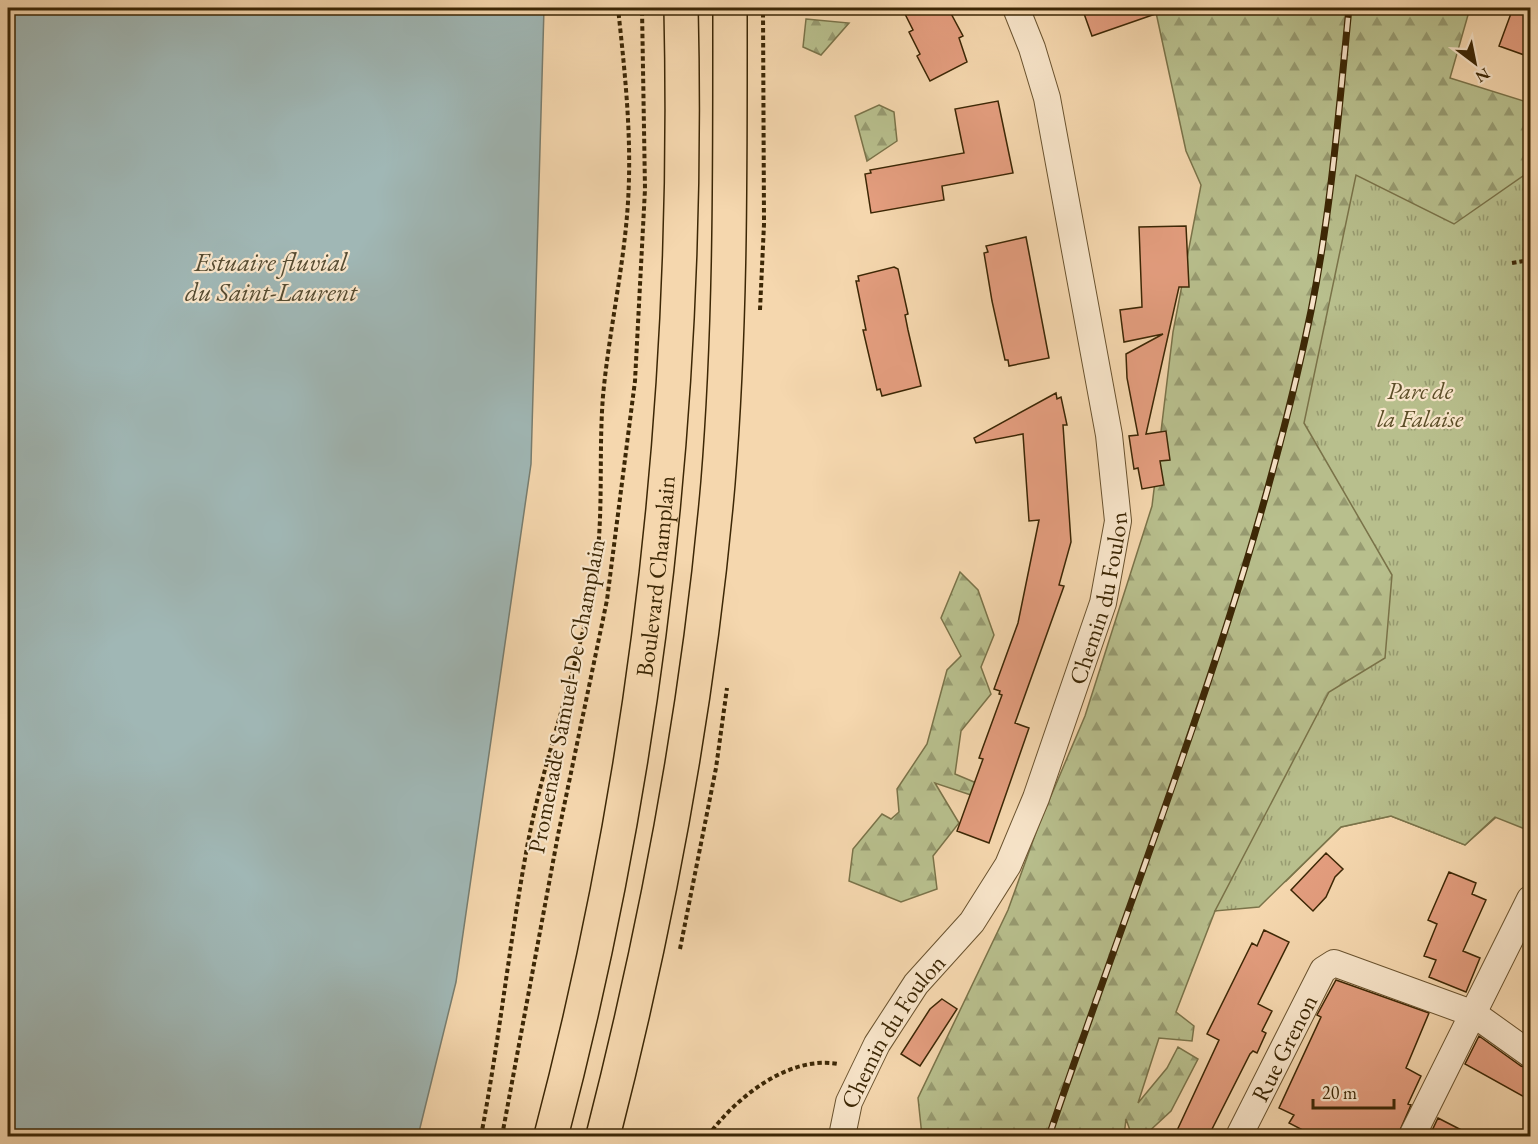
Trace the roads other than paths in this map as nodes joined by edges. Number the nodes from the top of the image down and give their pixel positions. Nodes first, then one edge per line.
1 (681, 8) edge
2 (730, 8) edge
3 (1016, 8) edge
4 (1530, 899) edge
5 (1474, 1014) junction
6 (1530, 1054) edge
7 (1240, 1136) edge
8 (551, 1137) edge
9 (603, 1137) edge
10 (842, 1137) edge
11 (1412, 1137) edge

1 - 8 main road, Boulevard Champlain
2 - 9 main road
3 - 10 street, Chemin du Foulon
4 - 5 street
5 - 6 street
5 - 7 street, Rue Grenon
5 - 11 street

